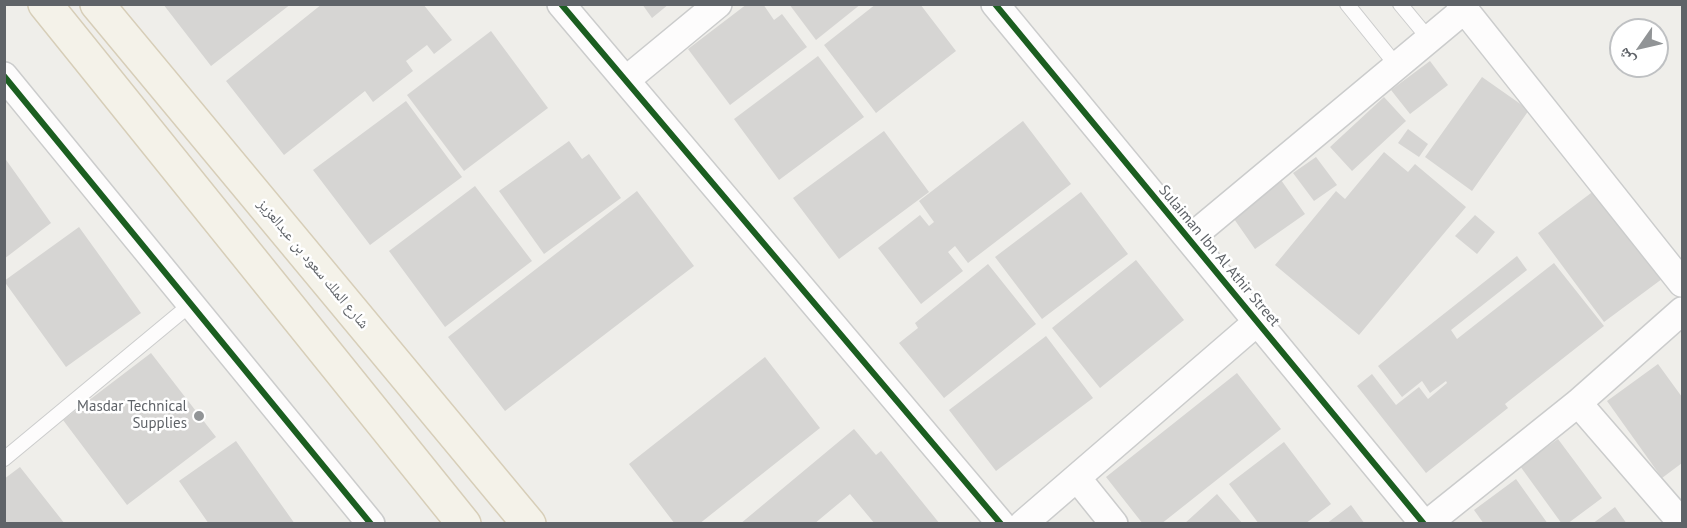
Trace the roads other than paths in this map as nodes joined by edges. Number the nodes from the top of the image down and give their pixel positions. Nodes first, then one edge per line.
1 (45, 4) edge
2 (97, 4) edge
3 (561, 4) edge
4 (718, 4) edge
5 (994, 4) edge
6 (1347, 4) edge
7 (1401, 4) edge
8 (1462, 7) edge
9 (1429, 39) junction
10 (1397, 66) junction
11 (4, 76) edge
12 (626, 80) junction
13 (1189, 240) junction
14 (1683, 283) edge
15 (191, 304) junction
16 (1683, 311) edge
17 (1257, 322) junction
18 (1578, 402) junction
19 (4, 459) edge
20 (1077, 478) junction
21 (1683, 523) edge
22 (371, 524) edge
23 (464, 524) edge
24 (529, 524) edge
25 (1001, 524) edge
26 (1023, 524) edge
27 (1114, 524) edge
28 (1426, 524) edge

1 - 23 main road
2 - 24 main road, شارع الملك سعود بن عبدالعزيز
3 - 12 street
4 - 12 street
5 - 13 street, Sulaiman Ibn Al Athir Street
6 - 10 lane
7 - 9 lane
8 - 9 street
8 - 14 street
9 - 10 street
10 - 13 street
11 - 15 street
12 - 25 street
13 - 17 street, Sulaiman Ibn Al Athir Street
15 - 19 lane
15 - 22 street
16 - 18 street
17 - 20 street
17 - 28 street, Sulaiman Ibn Al Athir Street
18 - 21 street
18 - 28 street
20 - 26 street
20 - 27 street

